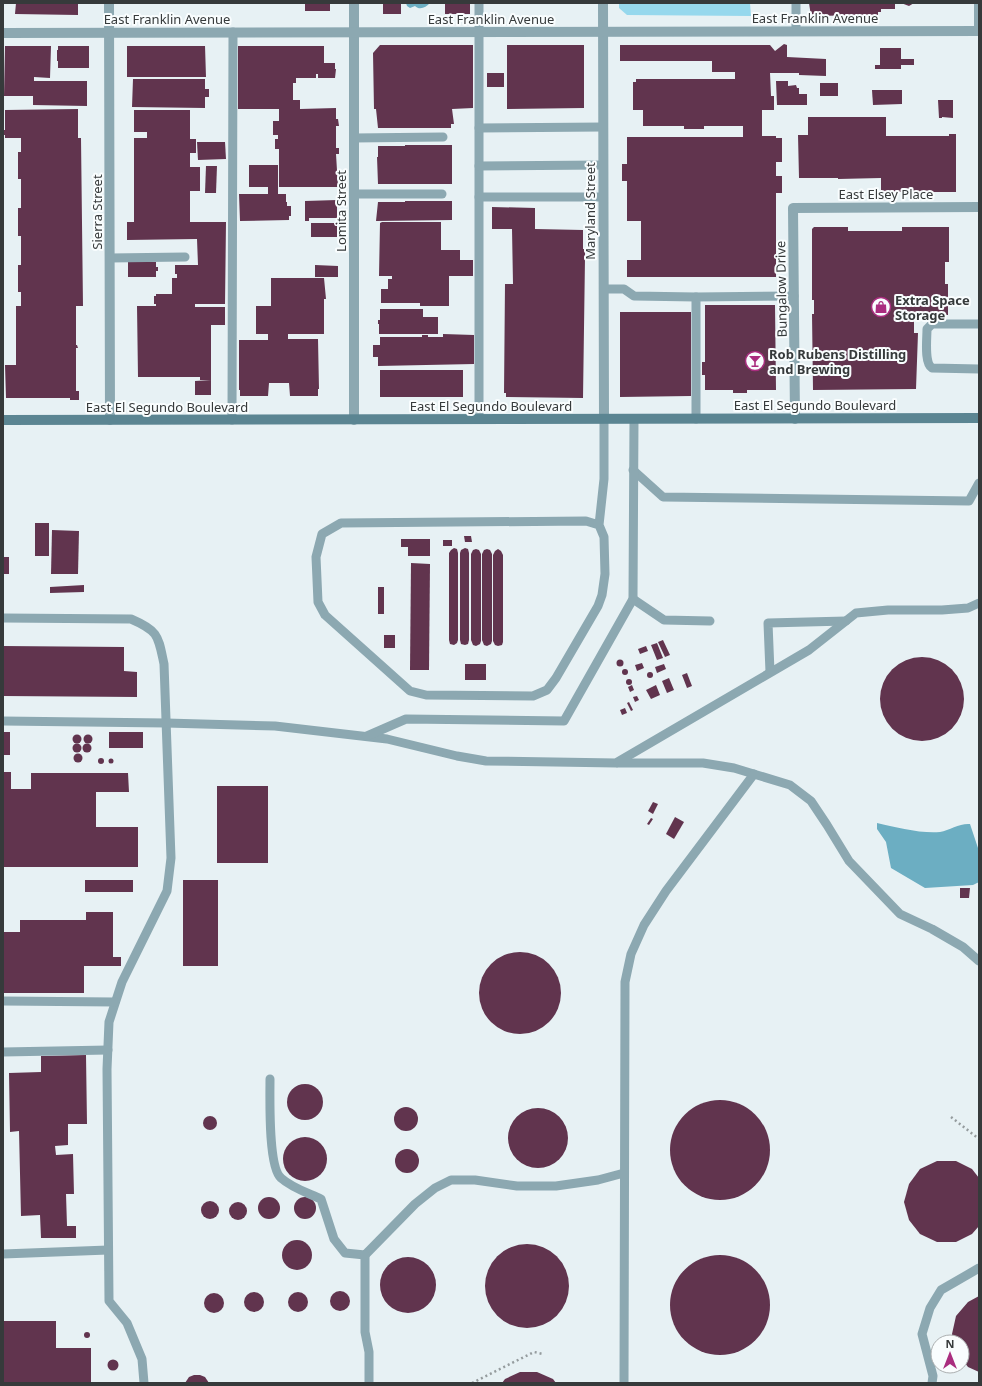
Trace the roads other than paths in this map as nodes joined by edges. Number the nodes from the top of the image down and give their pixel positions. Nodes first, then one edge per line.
1 (109, 3) edge
2 (354, 3) edge
3 (479, 3) edge
4 (603, 3) edge
5 (796, 3) edge
6 (979, 3) edge
7 (979, 28) edge
8 (796, 31) junction
9 (979, 31) edge
10 (233, 32) junction
11 (354, 32) junction
12 (479, 32) junction
13 (603, 32) junction
14 (3, 33) edge
15 (109, 33) junction
16 (603, 127) junction
17 (479, 128) junction
18 (443, 137) dead end
19 (354, 138) junction
20 (603, 165) junction
21 (479, 166) junction
22 (354, 194) junction
23 (442, 194) dead end
24 (479, 197) junction
25 (603, 197) junction
26 (979, 206) edge
27 (793, 208) joint
28 (110, 258) junction
29 (185, 258) dead end
30 (604, 289) junction
31 (794, 296) junction
32 (696, 297) junction
33 (979, 324) edge
34 (979, 369) edge
35 (979, 418) edge
36 (479, 419) junction
37 (604, 419) junction
38 (634, 419) junction
39 (696, 419) junction
40 (795, 419) junction
41 (3, 420) edge
42 (110, 420) junction
43 (232, 420) junction
44 (354, 420) junction
45 (633, 470) junction
46 (979, 483) edge
47 (599, 525) junction
48 (633, 599) junction
49 (979, 603) edge
50 (3, 618) edge
51 (710, 621) dead end
52 (846, 621) junction
53 (770, 672) junction
54 (3, 721) edge
55 (166, 723) junction
56 (367, 737) junction
57 (616, 763) junction
58 (754, 774) junction
59 (979, 960) edge
60 (3, 1001) edge
61 (115, 1002) junction
62 (108, 1050) junction
63 (3, 1052) edge
64 (270, 1078) dead end
65 (624, 1173) junction
66 (108, 1250) junction
67 (3, 1254) edge
68 (365, 1255) junction
69 (979, 1268) edge
70 (144, 1383) edge
71 (369, 1383) edge
72 (624, 1383) edge
73 (932, 1383) edge

1 - 15 street, Sierra Street
2 - 11 street, Lomita Street
3 - 12 lane
4 - 13 street, Maryland Street
5 - 8 lane
6 - 7 street
8 - 9 street, East Franklin Avenue
8 - 13 street, East Franklin Avenue
10 - 11 street, East Franklin Avenue
10 - 15 street, East Franklin Avenue
10 - 43 lane
11 - 12 street, East Franklin Avenue
11 - 19 street, Lomita Street
12 - 13 street, East Franklin Avenue
12 - 17 lane
13 - 16 street, Maryland Street
14 - 15 street, East Franklin Avenue
15 - 28 street, Sierra Street
16 - 17 lane
16 - 20 street, Maryland Street
17 - 21 lane
18 - 19 lane
19 - 22 street, Lomita Street
20 - 21 lane
20 - 25 street, Maryland Street
21 - 24 lane
22 - 23 lane
22 - 44 street, Lomita Street
24 - 25 lane
24 - 36 lane
25 - 30 street, Maryland Street
26 - 27 street, East Elsey Place
27 - 31 street, Bungalow Drive
28 - 29 lane
28 - 42 street, Sierra Street
30 - 32 lane
30 - 37 street, Maryland Street
31 - 32 lane
31 - 40 street, Bungalow Drive
32 - 39 lane
33 - 34 lane
35 - 40 main road, East El Segundo Boulevard
36 - 37 main road, East El Segundo Boulevard
36 - 44 main road, East El Segundo Boulevard
37 - 38 main road, East El Segundo Boulevard
37 - 47 lane
38 - 39 main road, East El Segundo Boulevard
38 - 45 lane
39 - 40 main road, East El Segundo Boulevard
41 - 42 main road, East El Segundo Boulevard
42 - 43 main road, East El Segundo Boulevard
43 - 44 main road, East El Segundo Boulevard
45 - 46 lane
45 - 48 lane
47 - 47 lane
48 - 51 lane
48 - 56 lane
49 - 52 lane
50 - 55 lane
52 - 53 lane
52 - 53 lane
53 - 57 lane
54 - 55 lane
55 - 56 lane
55 - 61 lane
56 - 57 lane
57 - 58 lane
58 - 59 lane
58 - 65 lane
60 - 61 lane
61 - 62 lane
62 - 63 lane
62 - 66 lane
64 - 68 lane
65 - 68 lane
65 - 72 lane
66 - 67 lane
66 - 70 lane
68 - 71 lane
69 - 73 lane

